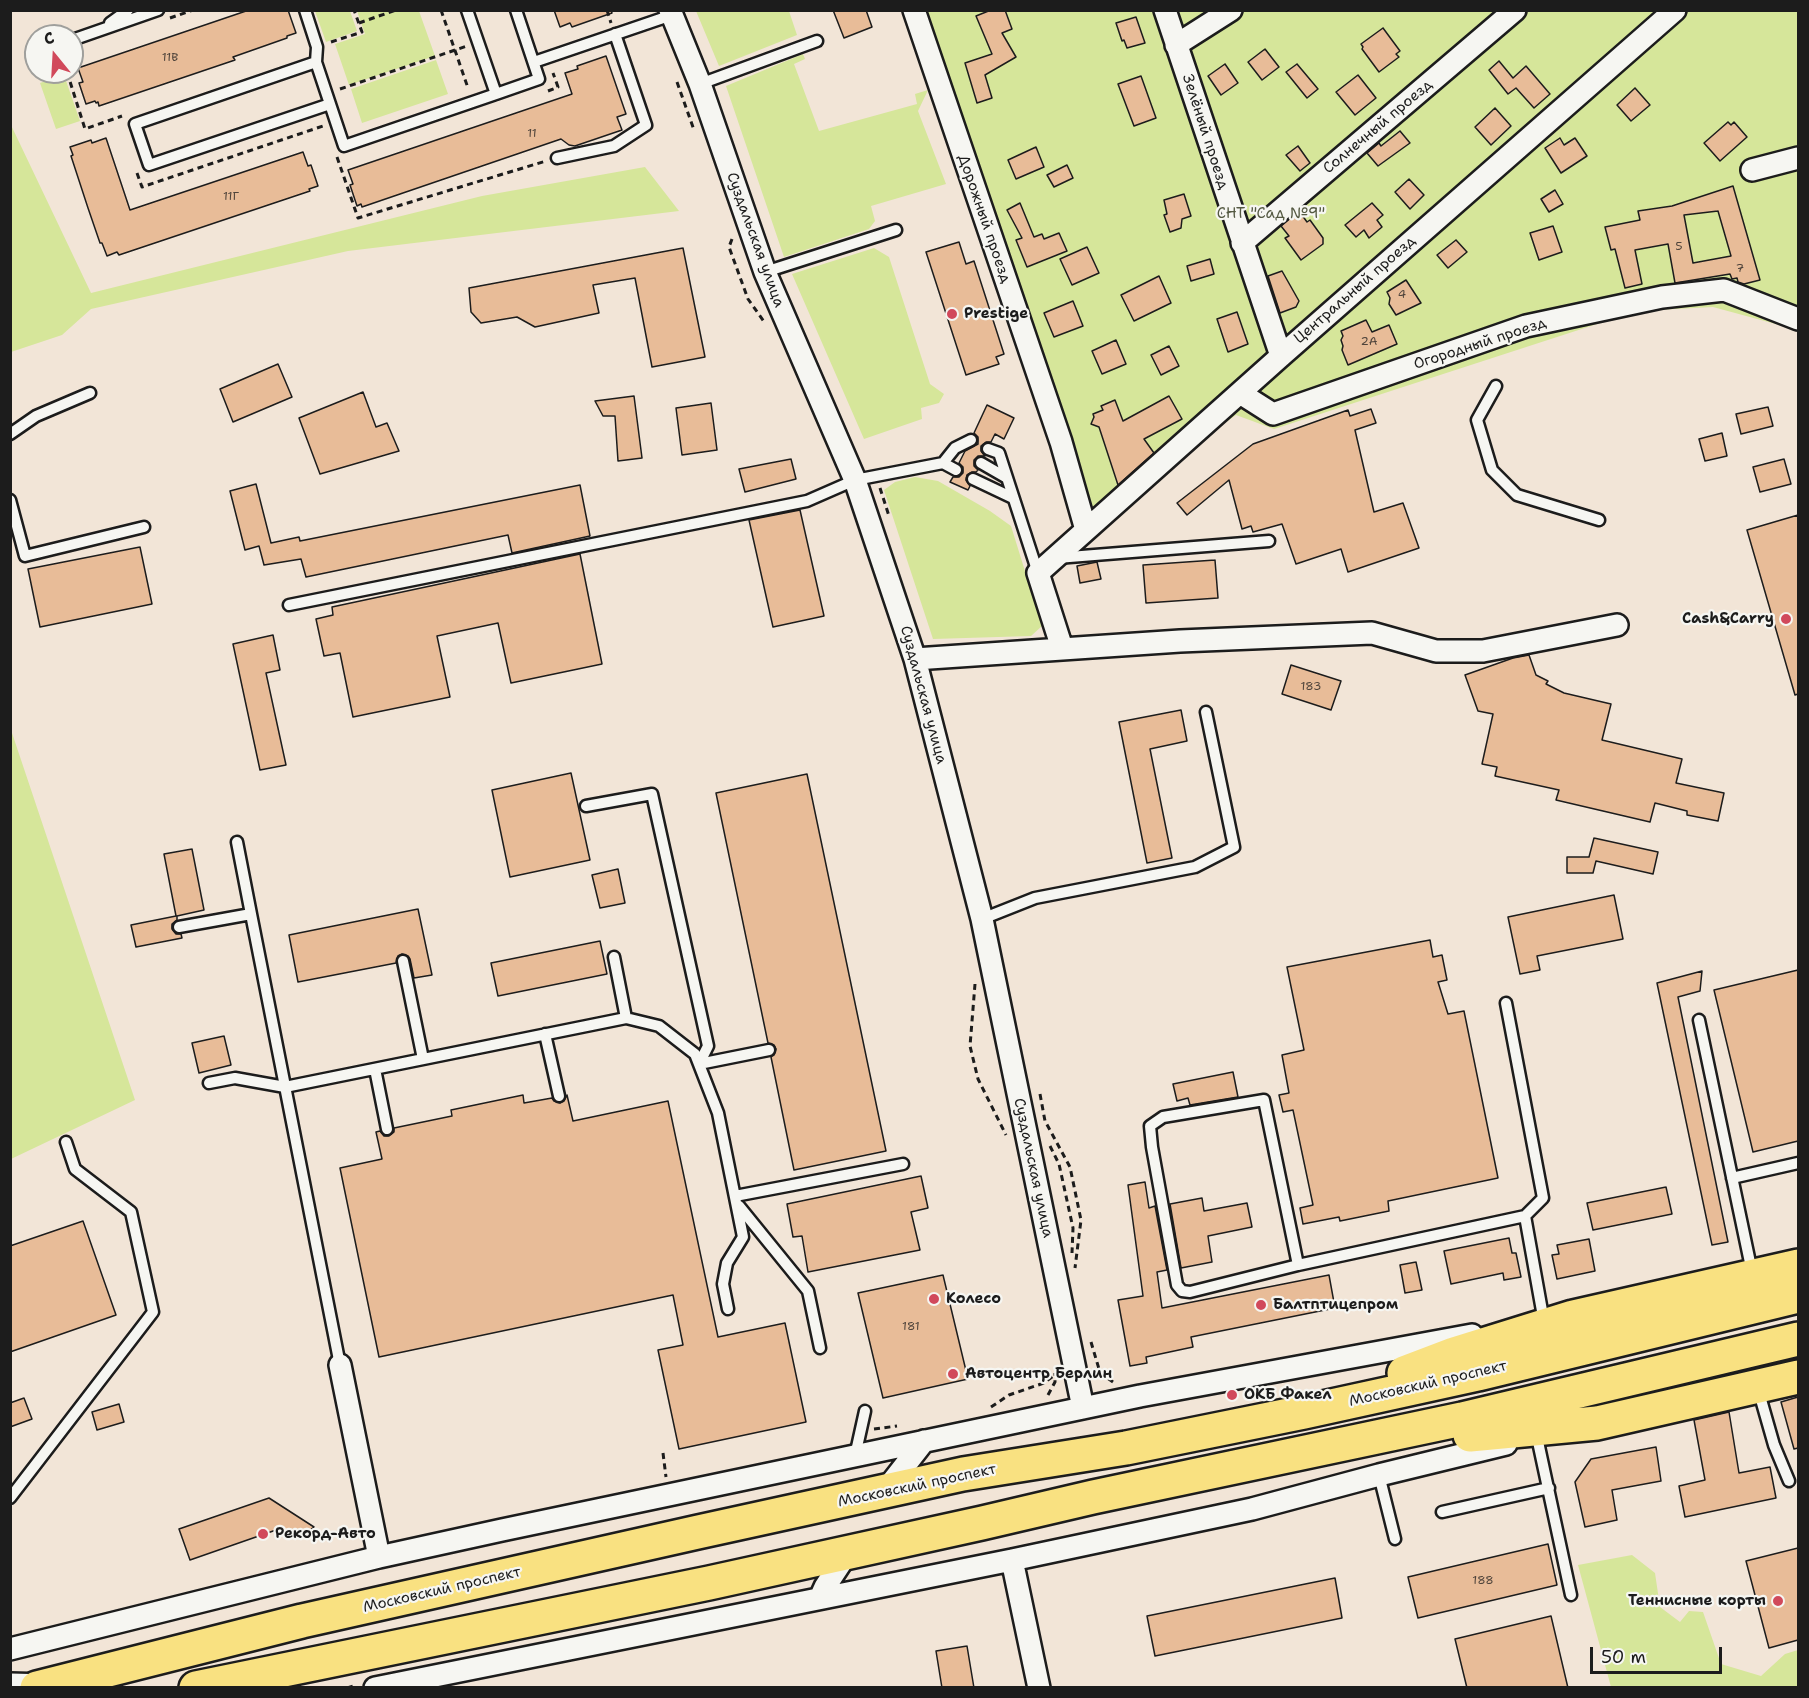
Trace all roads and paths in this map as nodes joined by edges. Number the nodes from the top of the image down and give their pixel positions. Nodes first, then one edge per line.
1 (128, 10) edge
2 (159, 10) edge
3 (304, 10) edge
4 (354, 10) edge
5 (396, 10) edge
6 (441, 10) edge
7 (467, 10) edge
8 (516, 10) edge
9 (914, 10) edge
10 (1165, 10) edge
11 (1231, 10) edge
12 (1515, 10) edge
13 (1675, 10) edge
14 (671, 13) edge
15 (359, 23) junction
16 (100, 30) junction
17 (615, 34) junction
18 (84, 36) edge
19 (817, 41) dead end
20 (478, 42) junction
21 (1176, 45) junction
22 (317, 47) junction
23 (455, 50) junction
24 (316, 62) junction
25 (534, 62) junction
26 (676, 81) dead end
27 (70, 84) edge
28 (700, 84) junction
29 (496, 94) junction
30 (328, 99) junction
31 (472, 102) junction
32 (130, 114) dead end
33 (695, 133) dead end
34 (336, 153) dead end
35 (557, 158) joint
36 (1798, 158) edge
37 (1752, 170) dead end
38 (896, 230) dead end
39 (732, 238) dead end
40 (1242, 243) junction
41 (765, 272) junction
42 (1798, 319) edge
43 (767, 326) dead end
44 (1281, 356) junction
45 (1496, 386) dead end
46 (90, 393) dead end
47 (1240, 393) junction
48 (10, 434) edge
49 (971, 440) dead end
50 (988, 448) dead end
51 (943, 463) junction
52 (981, 463) dead end
53 (956, 470) dead end
54 (1006, 478) junction
55 (974, 479) dead end
56 (855, 480) junction
57 (1013, 498) junction
58 (10, 500) edge
59 (1599, 520) dead end
60 (144, 527) dead end
61 (1086, 530) junction
62 (1269, 541) dead end
63 (1046, 566) junction
64 (289, 605) dead end
65 (1617, 625) dead end
66 (1062, 648) junction
67 (915, 659) junction
68 (1206, 712) dead end
69 (586, 806) dead end
70 (237, 842) dead end
71 (252, 914) junction
72 (982, 919) junction
73 (179, 927) dead end
74 (614, 957) dead end
75 (403, 961) dead end
76 (975, 978) dead end
77 (1506, 1003) dead end
78 (626, 1018) junction
79 (1699, 1020) dead end
80 (545, 1034) junction
81 (769, 1050) dead end
82 (423, 1059) junction
83 (699, 1064) junction
84 (375, 1069) junction
85 (209, 1083) dead end
86 (285, 1087) junction
87 (560, 1096) dead end
88 (387, 1129) dead end
89 (1007, 1137) dead end
90 (66, 1142) dead end
91 (1798, 1163) edge
92 (903, 1164) dead end
93 (1732, 1178) junction
94 (736, 1200) junction
95 (1525, 1216) junction
96 (1298, 1266) junction
97 (1798, 1266) edge
98 (1753, 1276) junction
99 (1798, 1296) edge
100 (728, 1309) dead end
101 (1558, 1320) junction
102 (1798, 1339) edge
103 (820, 1348) dead end
104 (1054, 1363) dead end
105 (339, 1365) joint
106 (1056, 1374) junction
107 (1798, 1377) edge
108 (1757, 1386) junction
109 (1044, 1399) dead end
110 (1083, 1408) junction
111 (865, 1411) dead end
112 (982, 1412) dead end
113 (1304, 1412) junction
114 (1597, 1423) junction
115 (905, 1424) dead end
116 (861, 1431) junction
117 (1537, 1437) junction
118 (924, 1441) junction
119 (1335, 1447) junction
120 (855, 1456) junction
121 (1379, 1475) junction
122 (1789, 1481) dead end
123 (1549, 1488) junction
124 (885, 1491) junction
125 (10, 1498) edge
126 (1442, 1512) dead end
127 (1395, 1539) dead end
128 (848, 1552) junction
129 (379, 1557) junction
130 (1012, 1560) junction
131 (1571, 1594) dead end
132 (820, 1598) junction
133 (302, 1621) junction
134 (10, 1649) edge
135 (308, 1665) junction
136 (418, 1683) edge
137 (10, 1684) edge
138 (42, 1686) edge
139 (214, 1686) edge
140 (375, 1688) edge
141 (1039, 1688) edge

1 - 16 lane
2 - 16 lane
3 - 22 lane
4 - 15 path
5 - 15 path
6 - 23 path
7 - 20 lane
8 - 25 lane
9 - 61 street, Дорожный проезд
10 - 21 street, Зелёный проезд
11 - 21 street
12 - 40 street, Солнечный проезд
13 - 44 street, Центральный проезд
14 - 17 lane
14 - 28 street, Суздальская улица
15 - 22 path
16 - 18 lane
17 - 25 lane
17 - 35 lane
19 - 28 lane
20 - 23 path
20 - 29 lane
21 - 40 street, Зелёный проезд
22 - 24 lane
23 - 30 path
23 - 31 path
24 - 30 lane
24 - 30 lane
25 - 29 lane
26 - 33 path
27 - 32 path
28 - 41 street, Суздальская улица
29 - 31 lane
30 - 31 lane
34 - 35 path
36 - 37 street
38 - 41 lane
39 - 43 path
40 - 44 street, Зелёный проезд
41 - 56 street, Суздальская улица
42 - 47 street, Огородный проезд
44 - 47 street, Центральный проезд
45 - 59 lane
46 - 48 lane
47 - 61 street, Центральный проезд
49 - 51 lane
50 - 54 lane
51 - 53 lane
51 - 56 lane
52 - 54 lane
54 - 57 lane
55 - 57 lane
56 - 64 lane
56 - 67 street, Суздальская улица
57 - 63 lane
58 - 60 lane
61 - 63 street, Центральный проезд
62 - 63 lane
63 - 66 street
65 - 66 street
66 - 67 street
67 - 72 street, Суздальская улица
68 - 72 lane
69 - 83 lane
70 - 71 lane
71 - 73 lane
71 - 86 lane
72 - 110 street, Суздальская улица
74 - 78 lane
75 - 82 lane
76 - 89 path
77 - 95 lane
78 - 80 lane
78 - 83 lane
79 - 93 lane
80 - 82 lane
80 - 87 lane
81 - 83 lane
82 - 84 lane
83 - 94 lane
84 - 86 lane
84 - 88 lane
85 - 86 lane
86 - 105 lane
90 - 125 lane
91 - 93 lane
92 - 94 lane
93 - 98 lane
94 - 100 lane
94 - 103 lane
95 - 96 lane
95 - 101 lane
96 - 96 lane
97 - 98 main road
98 - 101 main road
99 - 113 main road, Московский проспект
101 - 110 street
101 - 113 main road
102 - 119 main road
104 - 106 path
105 - 129 street
106 - 109 path
106 - 112 path
107 - 108 main road
108 - 114 main road
108 - 122 lane
110 - 118 street
111 - 116 lane
113 - 124 main road, Московский проспект
114 - 117 street
114 - 119 main road
115 - 116 path
116 - 120 lane
117 - 121 street
117 - 123 lane
118 - 120 street
118 - 124 street
119 - 128 main road
120 - 129 street
121 - 127 lane
121 - 130 street
123 - 126 lane
123 - 131 lane
124 - 133 main road, Московский проспект
128 - 132 street
128 - 135 main road
129 - 134 street
130 - 132 street
130 - 141 street
132 - 136 street
133 - 135 main road
133 - 138 main road, Московский проспект
135 - 139 main road
136 - 140 street
137 - 138 street

